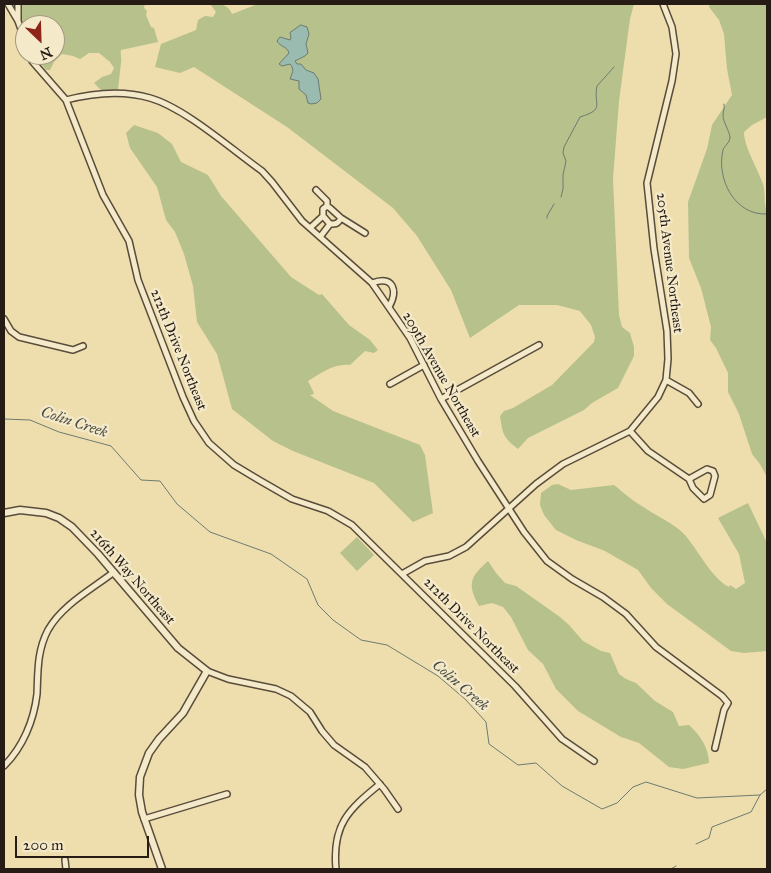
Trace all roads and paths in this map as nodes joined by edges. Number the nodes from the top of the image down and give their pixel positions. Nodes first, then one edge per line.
1 (8, 4) edge
2 (663, 4) edge
3 (15, 16) edge
4 (35, 65) edge
5 (66, 100) junction
6 (316, 190) dead end
7 (327, 206) junction
8 (323, 216) junction
9 (341, 218) junction
10 (330, 224) junction
11 (310, 228) junction
12 (365, 233) dead end
13 (320, 237) junction
14 (372, 283) junction
15 (389, 308) junction
16 (4, 322) edge
17 (539, 345) dead end
18 (83, 346) dead end
19 (424, 365) junction
20 (666, 380) junction
21 (390, 384) dead end
22 (441, 400) junction
23 (698, 404) dead end
24 (630, 431) junction
25 (689, 479) junction
26 (508, 508) junction
27 (7, 512) edge
28 (114, 572) junction
29 (402, 574) junction
30 (207, 670) junction
31 (715, 748) dead end
32 (594, 760) dead end
33 (4, 766) edge
34 (380, 784) junction
35 (227, 794) dead end
36 (398, 809) dead end
37 (144, 818) junction
38 (65, 860) dead end
39 (66, 869) edge
40 (162, 869) edge
41 (336, 869) edge

1 - 3 street
2 - 20 street, 205th Avenue Northeast
4 - 5 street, 212th Drive Northeast
5 - 11 street, 209th Avenue Northeast
5 - 29 street, 212th Drive Northeast
6 - 7 street
7 - 8 street
7 - 9 street
8 - 10 street
8 - 11 street
9 - 10 street
9 - 12 street
10 - 13 street
11 - 13 street, 209th Avenue Northeast
13 - 14 street, 209th Avenue Northeast
14 - 15 street, 209th Avenue Northeast
14 - 15 street
15 - 19 street, 209th Avenue Northeast
16 - 18 street
17 - 22 street
19 - 21 street
19 - 22 street, 209th Avenue Northeast
20 - 23 street
20 - 24 street
22 - 26 street, 209th Avenue Northeast
24 - 25 street
24 - 26 street
25 - 25 street
26 - 29 street
26 - 31 street, 209th Avenue Northeast
27 - 28 street, 216th Way Northeast
28 - 30 street, 216th Way Northeast
28 - 33 street
29 - 32 street, 212th Drive Northeast
30 - 34 street, 216th Way Northeast
30 - 37 street
34 - 36 street, 216th Way Northeast
34 - 41 street
35 - 37 street
37 - 40 street
38 - 39 street

